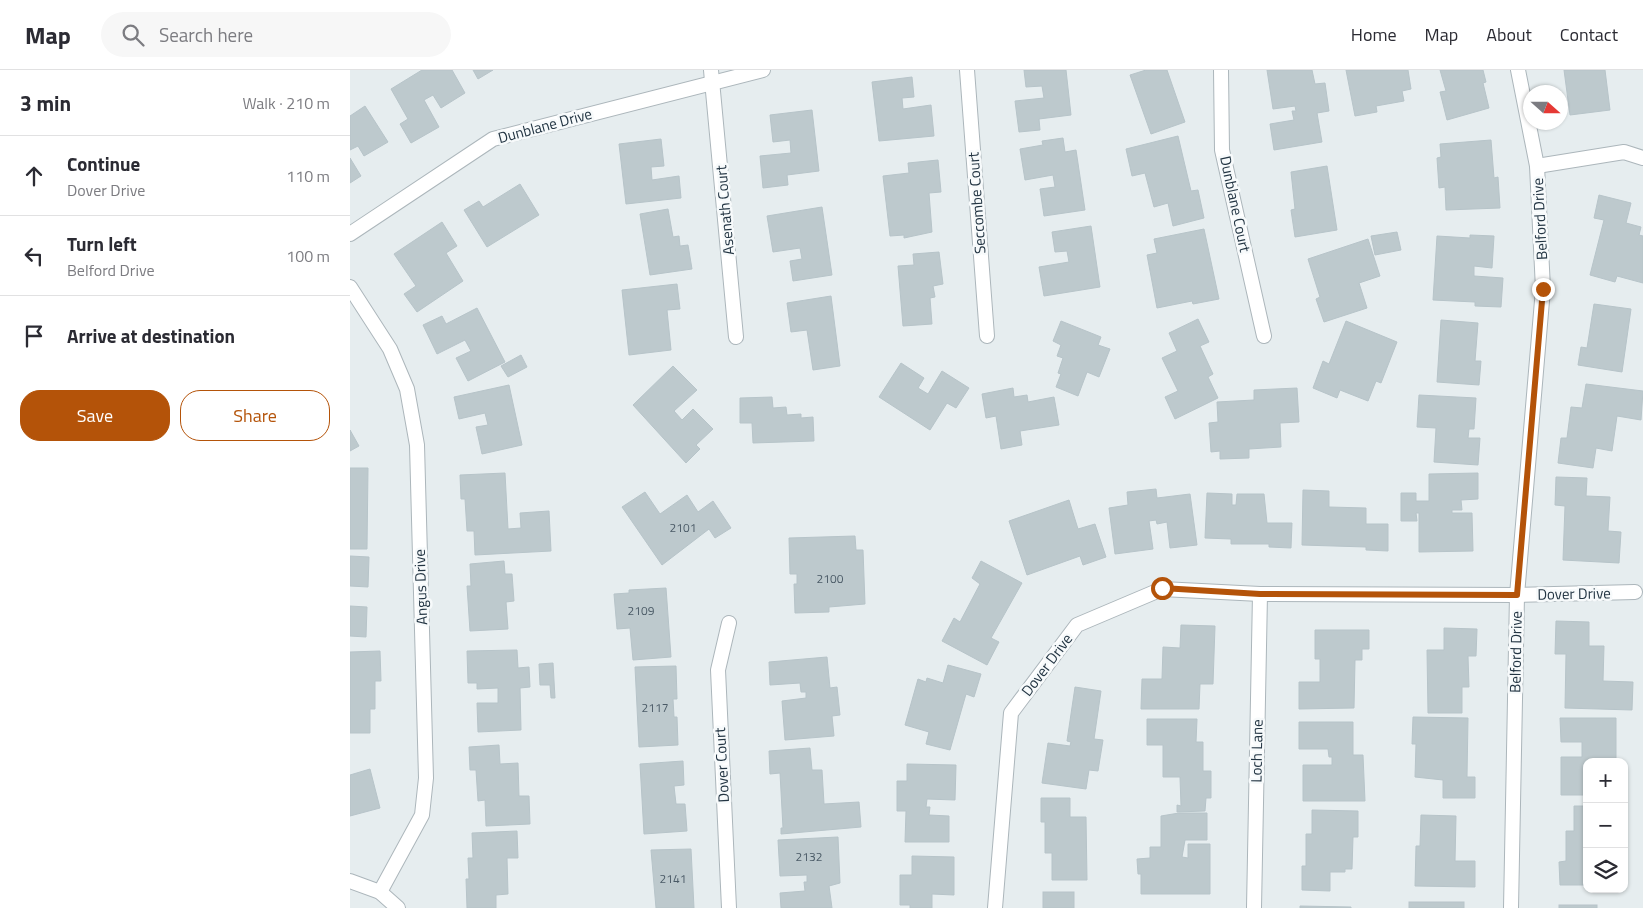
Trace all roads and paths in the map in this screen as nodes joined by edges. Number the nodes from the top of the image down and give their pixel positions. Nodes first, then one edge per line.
1 (763, 70) edge
2 (967, 70) edge
3 (1221, 70) edge
4 (1518, 70) edge
5 (712, 76) edge
6 (1643, 158) edge
7 (1537, 166) junction
8 (350, 234) edge
9 (350, 287) edge
10 (987, 336) dead end
11 (1264, 336) dead end
12 (736, 337) dead end
13 (1635, 592) dead end
14 (1260, 594) junction
15 (1517, 595) junction
16 (729, 624) dead end
17 (350, 881) edge
18 (380, 892) junction
19 (398, 908) edge
20 (728, 908) edge
21 (996, 908) edge
22 (1254, 908) edge
23 (1511, 908) edge

1 - 5 street, Dunblane Drive
2 - 10 street, Seccombe Court
3 - 11 street, Dunblane Court
4 - 7 street, Belford Drive
5 - 8 street, Dunblane Drive
5 - 12 street, Asenath Court
6 - 7 street
7 - 15 street, Belford Drive
9 - 18 street, Angus Drive
13 - 15 street, Dover Drive
14 - 15 street, Dover Drive
14 - 21 street, Dover Drive
14 - 22 street, Loch Lane
15 - 23 street, Belford Drive
16 - 20 street, Dover Court
17 - 18 street
18 - 19 street

